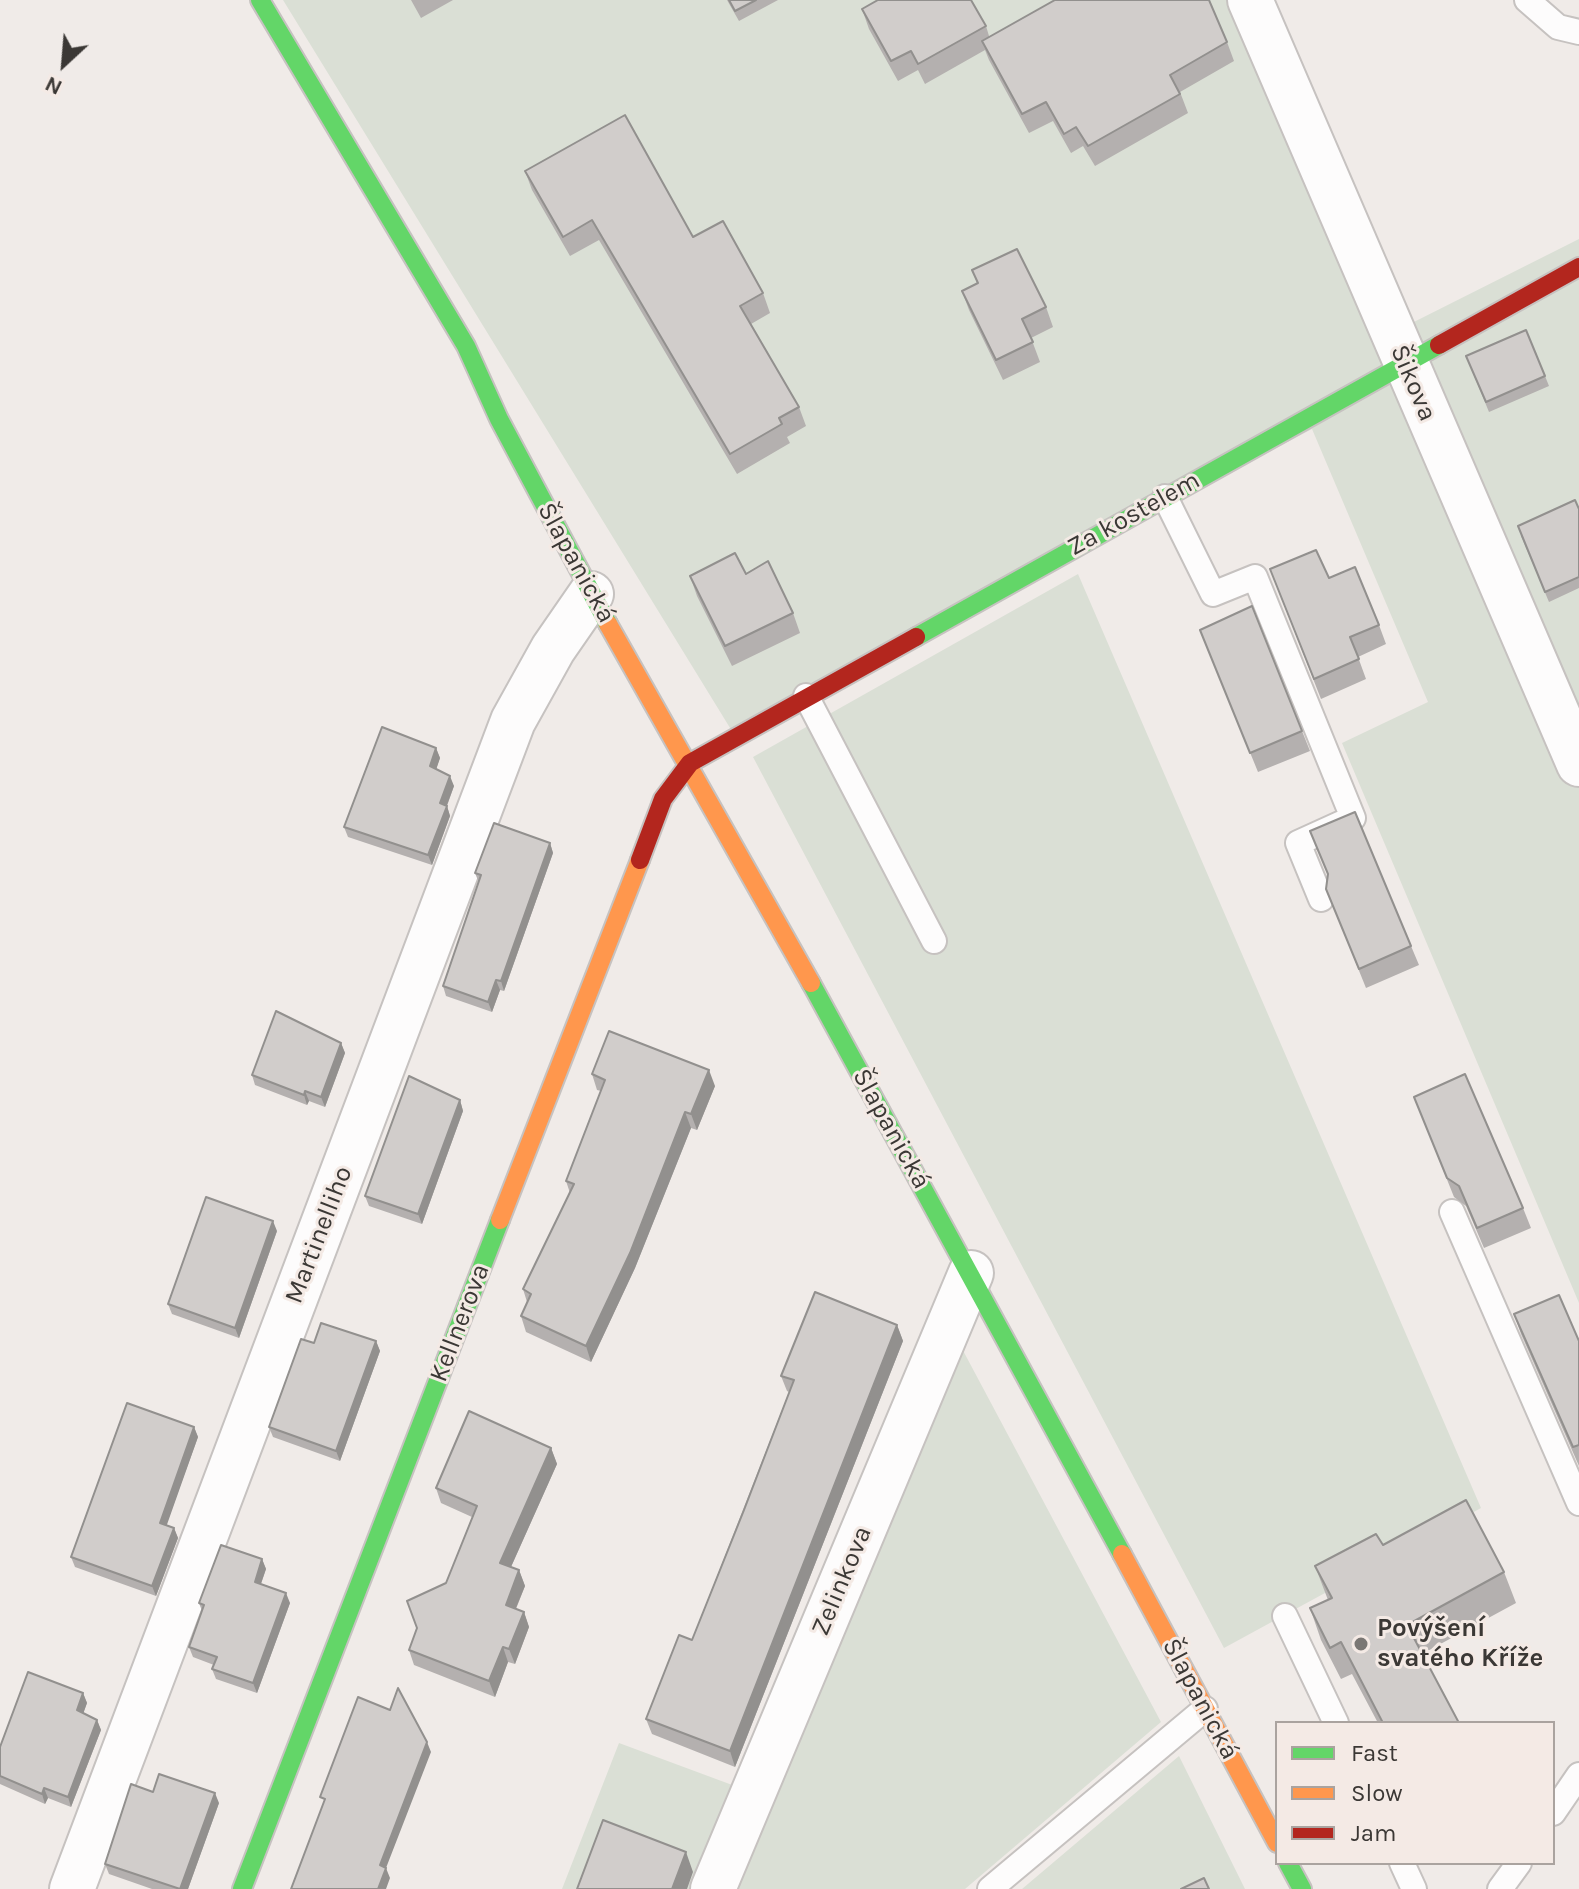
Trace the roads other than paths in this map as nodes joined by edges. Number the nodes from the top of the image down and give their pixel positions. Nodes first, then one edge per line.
1 (260, 0) edge
2 (1250, 0) edge
3 (1527, 0) edge
4 (1579, 32) edge
5 (1579, 267) edge
6 (1404, 363) junction
7 (1165, 497) junction
8 (591, 594) junction
9 (806, 696) junction
10 (690, 763) junction
11 (1579, 764) edge
12 (1321, 899) dead end
13 (934, 941) dead end
14 (1452, 1212) dead end
15 (971, 1273) junction
16 (1579, 1503) edge
17 (1285, 1616) dead end
18 (1205, 1709) junction
19 (1335, 1721) edge
20 (1578, 1776) edge
21 (1555, 1810) edge
22 (1275, 1839) edge
23 (1289, 1865) edge
24 (1403, 1865) edge
25 (1518, 1865) edge
26 (72, 1889) edge
27 (242, 1889) edge
28 (713, 1889) edge
29 (990, 1889) edge
30 (1302, 1889) edge
31 (1414, 1889) edge
32 (1500, 1889) edge

1 - 8 street, Šlapanická
2 - 6 street, Šikova
3 - 4 lane
5 - 6 street, Za kostelem
6 - 7 street, Za kostelem
6 - 11 street, Šikova
7 - 9 street, Za kostelem
7 - 12 lane
8 - 10 street, Šlapanická
8 - 26 street, Martinelliho
9 - 10 street, Za kostelem
9 - 13 lane
10 - 15 street, Šlapanická
10 - 27 street, Kellnerova
14 - 16 lane
15 - 18 street, Šlapanická
15 - 28 street, Zelinkova
17 - 19 lane
18 - 22 street, Šlapanická
18 - 29 lane
20 - 21 lane
23 - 30 street
24 - 31 lane
25 - 32 lane

